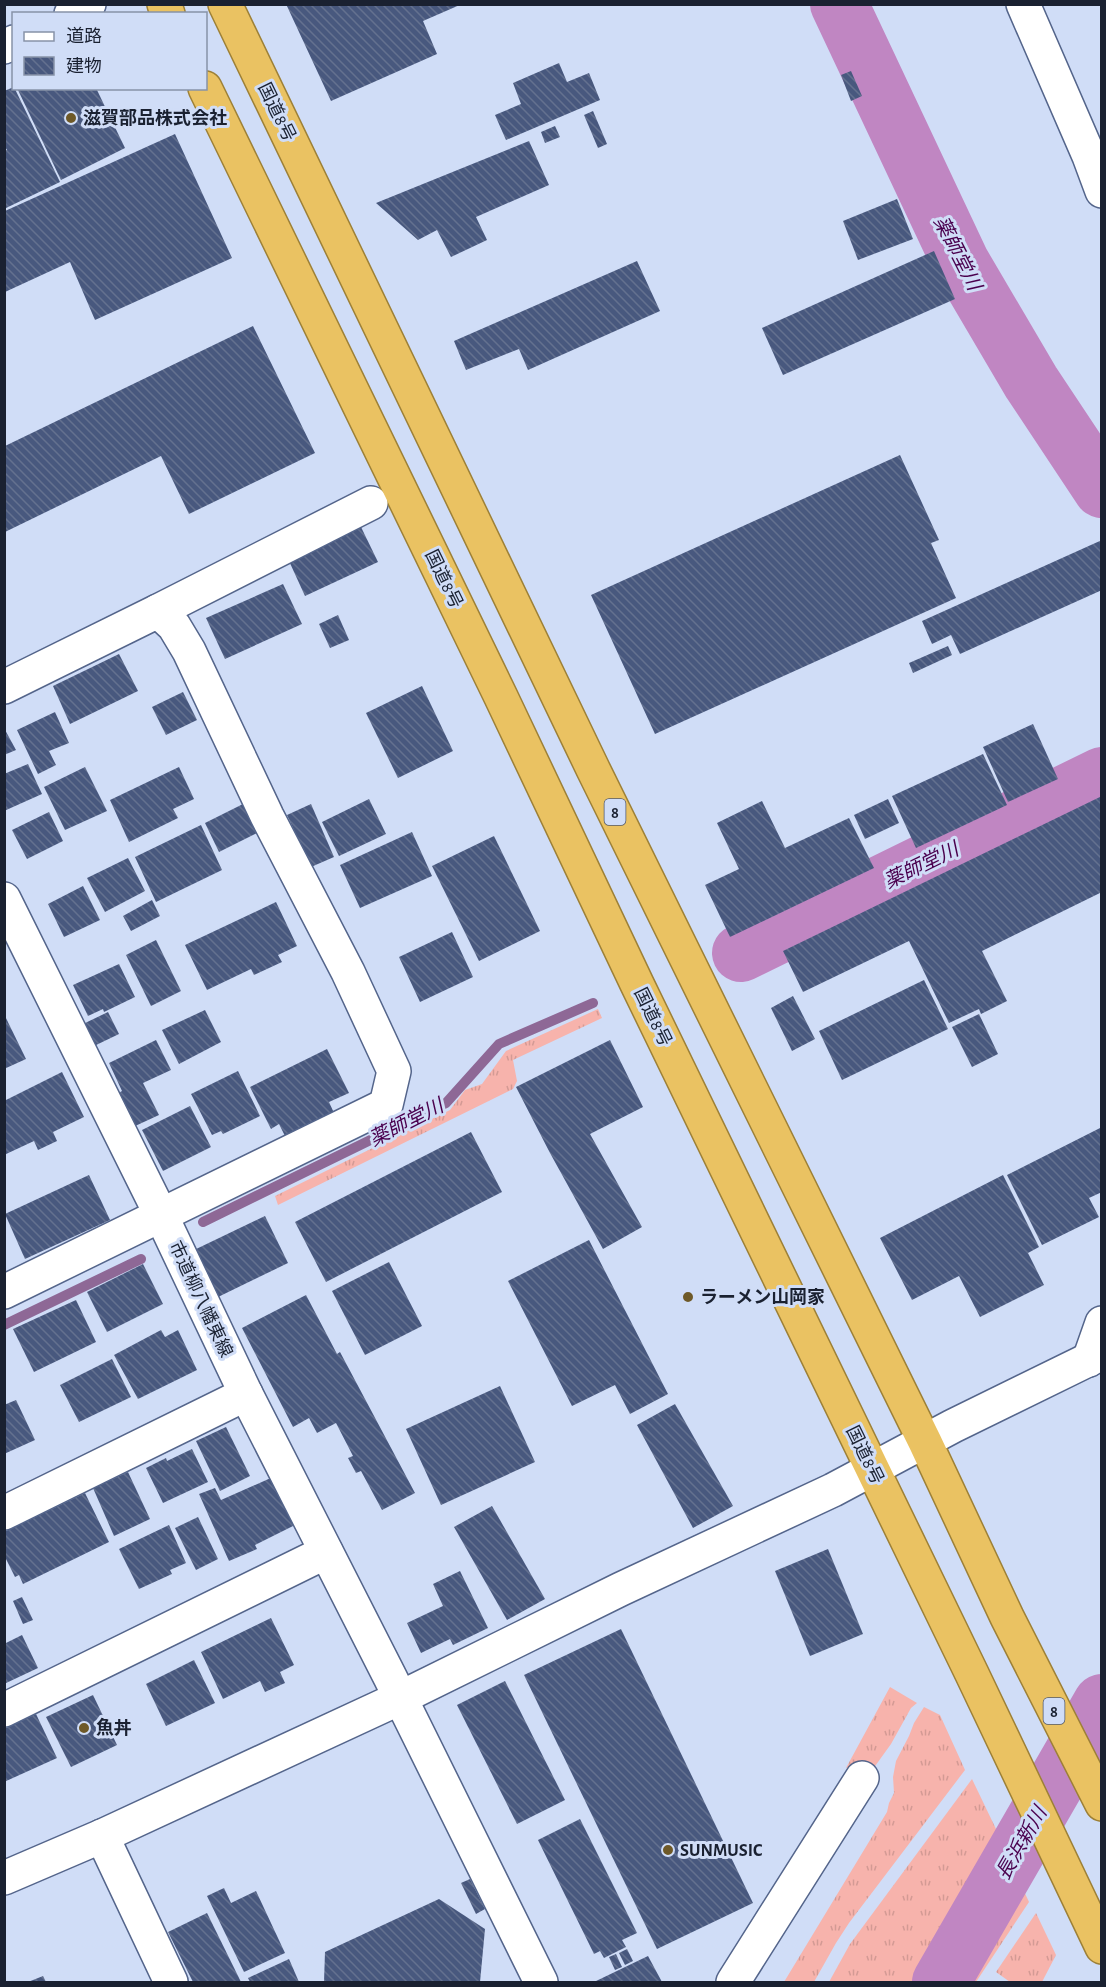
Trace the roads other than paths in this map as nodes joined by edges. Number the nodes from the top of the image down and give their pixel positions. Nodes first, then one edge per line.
1 (89, 4) edge
2 (225, 4) edge
3 (1023, 4) edge
4 (75, 12) edge
5 (206, 90) edge
6 (1101, 191) edge
7 (371, 503) dead end
8 (158, 611) junction
9 (4, 687) edge
10 (4, 899) edge
11 (161, 1215) junction
12 (4, 1292) edge
13 (1101, 1323) edge
14 (1095, 1357) edge
15 (246, 1394) junction
16 (925, 1442) junction
17 (873, 1470) junction
18 (4, 1513) edge
19 (326, 1552) junction
20 (400, 1698) junction
21 (4, 1710) edge
22 (862, 1778) dead end
23 (1101, 1804) edge
24 (102, 1836) junction
25 (4, 1878) edge
26 (1101, 1947) edge
27 (171, 1983) edge
28 (541, 1983) edge
29 (733, 1983) edge

1 - 4 street
2 - 16 highway, 国道8号 / 8
3 - 6 street
5 - 17 highway, 国道8号
7 - 8 street
8 - 9 street
8 - 11 street
10 - 11 street, 市道柳八幡東線
11 - 12 street
11 - 15 street, 市道柳八幡東線
13 - 14 street
14 - 16 street
15 - 18 street
15 - 19 street, 市道柳八幡東線
16 - 17 street
16 - 23 highway, 国道8号 / 8
17 - 20 street
17 - 26 highway, 国道8号
19 - 20 street, 市道柳八幡東線
19 - 21 street
20 - 24 street
20 - 28 street, 市道柳八幡東線
22 - 29 street
24 - 25 street
24 - 27 street

